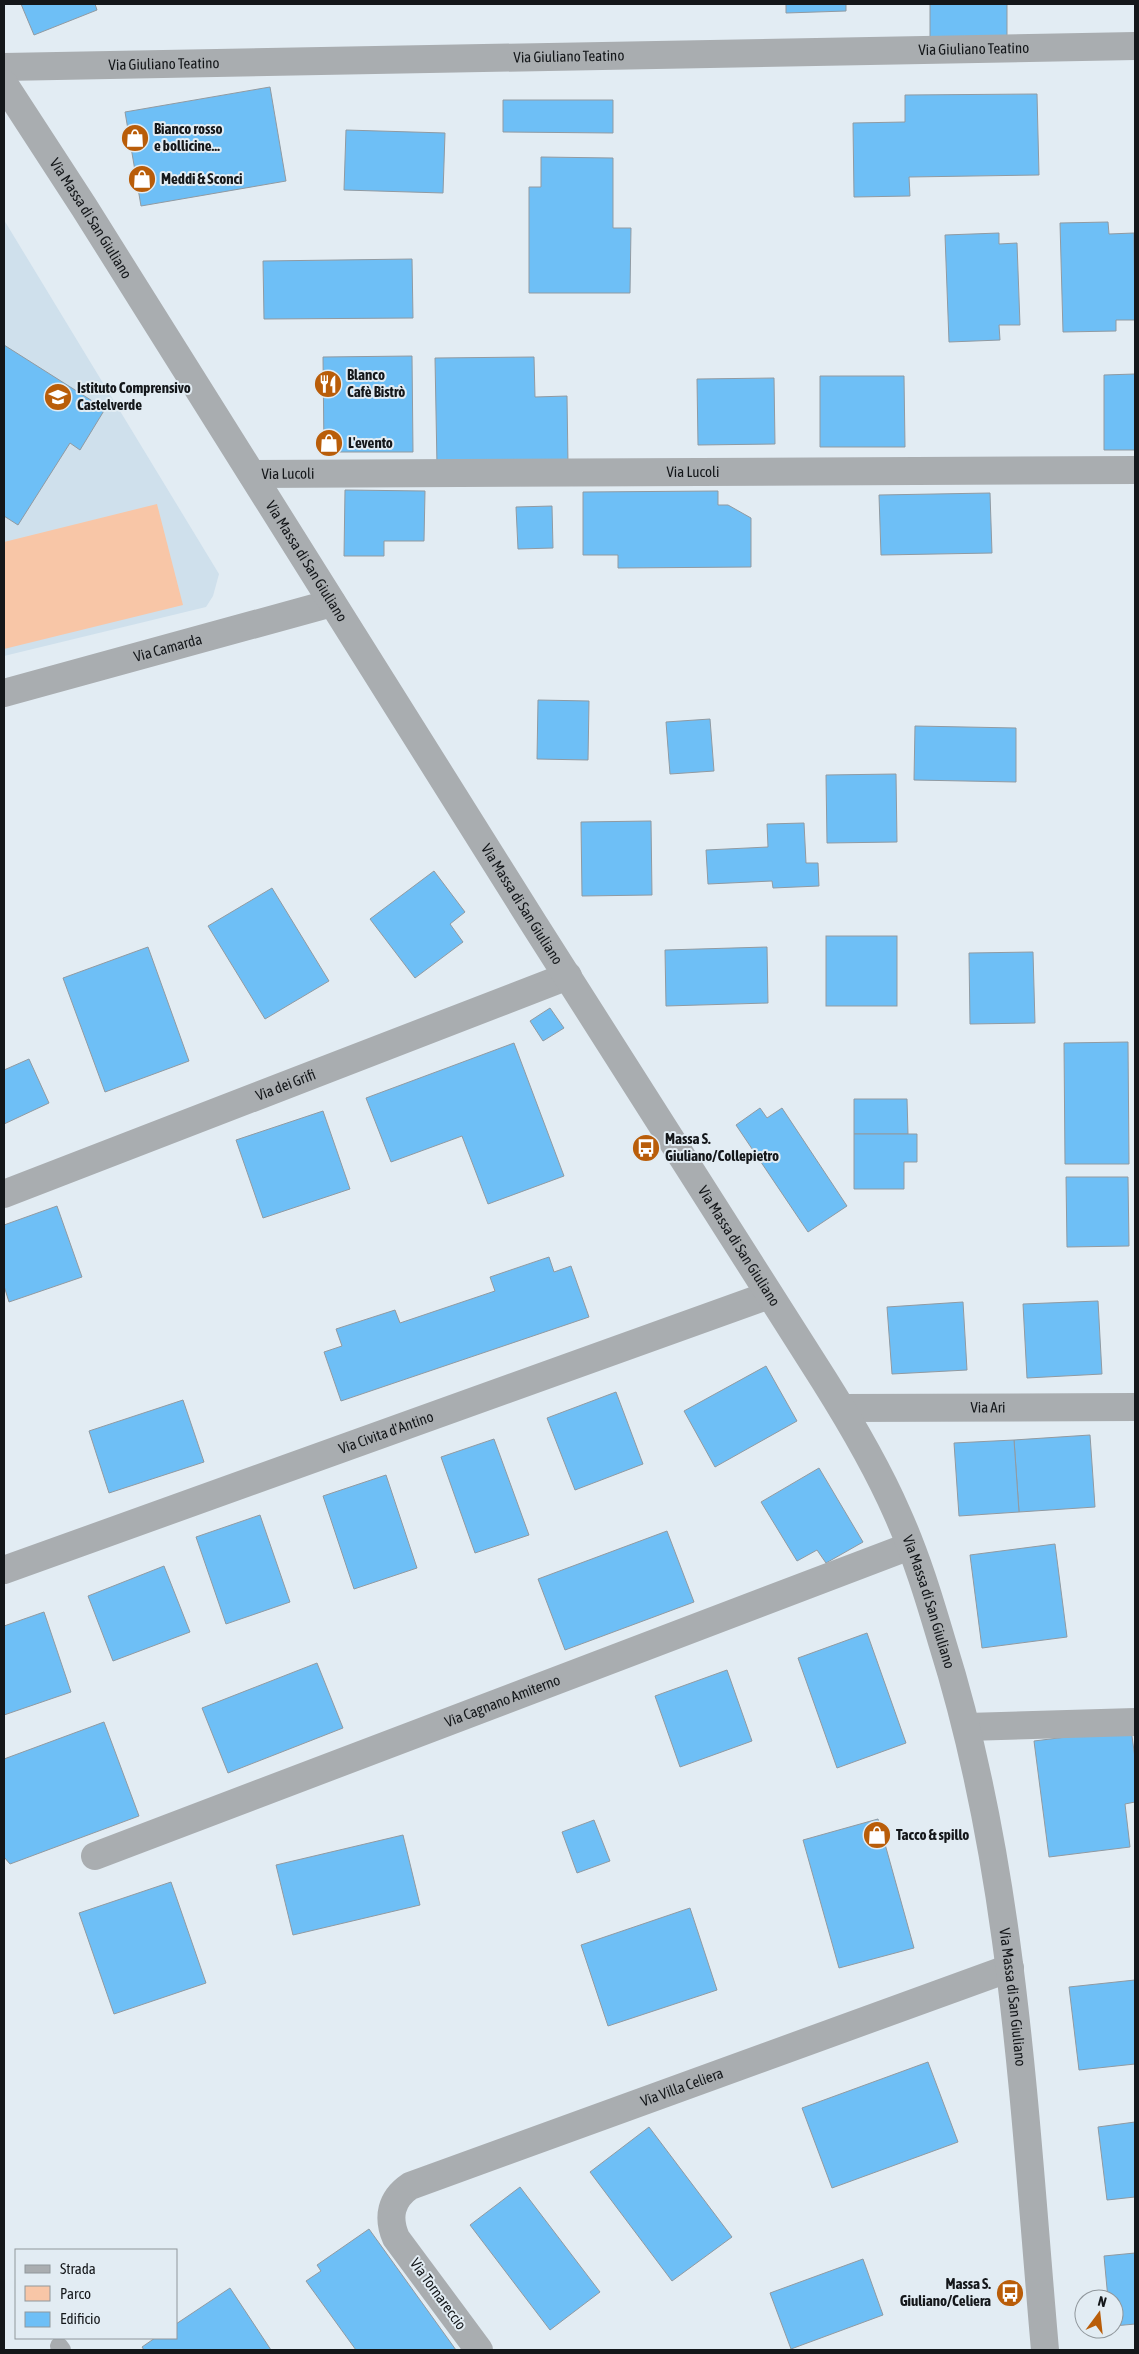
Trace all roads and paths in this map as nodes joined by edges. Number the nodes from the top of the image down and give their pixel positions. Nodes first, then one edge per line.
1 (1135, 46) edge
2 (4, 67) edge
3 (4, 84) edge
4 (1135, 470) edge
5 (252, 474) junction
6 (332, 603) junction
7 (4, 693) edge
8 (568, 976) junction
9 (4, 1194) edge
10 (769, 1295) junction
11 (1135, 1407) edge
12 (842, 1408) junction
13 (910, 1546) junction
14 (4, 1570) edge
15 (1135, 1722) edge
16 (967, 1727) junction
17 (95, 1856) dead end
18 (1010, 1968) junction
19 (396, 2238) joint
20 (479, 2350) edge
21 (1045, 2350) edge

1 - 2 street, Via Giuliano Teatino
3 - 5 street, Via Massa di San Giuliano
4 - 5 street, Via Lucoli
5 - 6 street, Via Massa di San Giuliano
6 - 7 street, Via Camarda
6 - 8 street, Via Massa di San Giuliano
8 - 9 street, Via dei Grifi
8 - 10 street, Via Massa di San Giuliano
10 - 12 street, Via Massa di San Giuliano
10 - 14 street, Via Civita d'Antino
11 - 12 street, Via Ari
12 - 13 street, Via Massa di San Giuliano
13 - 16 street, Via Massa di San Giuliano
13 - 17 street, Via Cagnano Amiterno
15 - 16 street
16 - 18 street, Via Massa di San Giuliano
18 - 19 street, Via Villa Celiera
18 - 21 street, Via Massa di San Giuliano
19 - 20 street, Via Tornareccio

